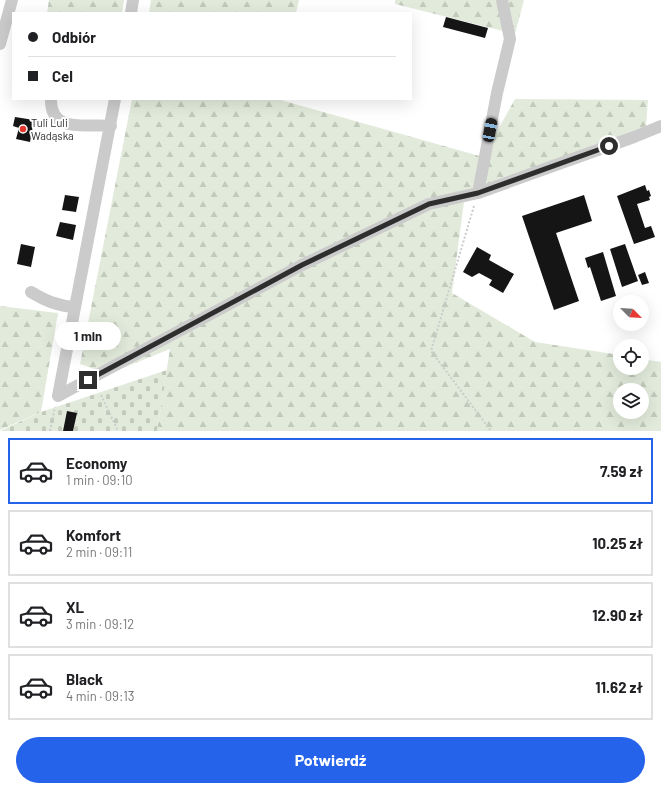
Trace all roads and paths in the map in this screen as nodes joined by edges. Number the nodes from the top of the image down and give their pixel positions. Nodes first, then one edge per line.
1 (12, 0) edge
2 (133, 0) edge
3 (502, 0) edge
4 (131, 12) edge
5 (0, 44) edge
6 (51, 100) edge
7 (115, 100) edge
8 (111, 126) junction
9 (661, 126) edge
10 (478, 193) junction
11 (31, 292) dead end
12 (75, 307) junction
13 (101, 395) dead end
14 (58, 396) junction
15 (50, 431) edge
16 (118, 431) edge
17 (491, 431) edge

1 - 5 street
2 - 4 street
3 - 10 street
6 - 8 street
7 - 8 street
8 - 12 street
9 - 10 street
10 - 14 street
10 - 17 path
11 - 12 street
12 - 14 street
13 - 16 path
14 - 15 path

